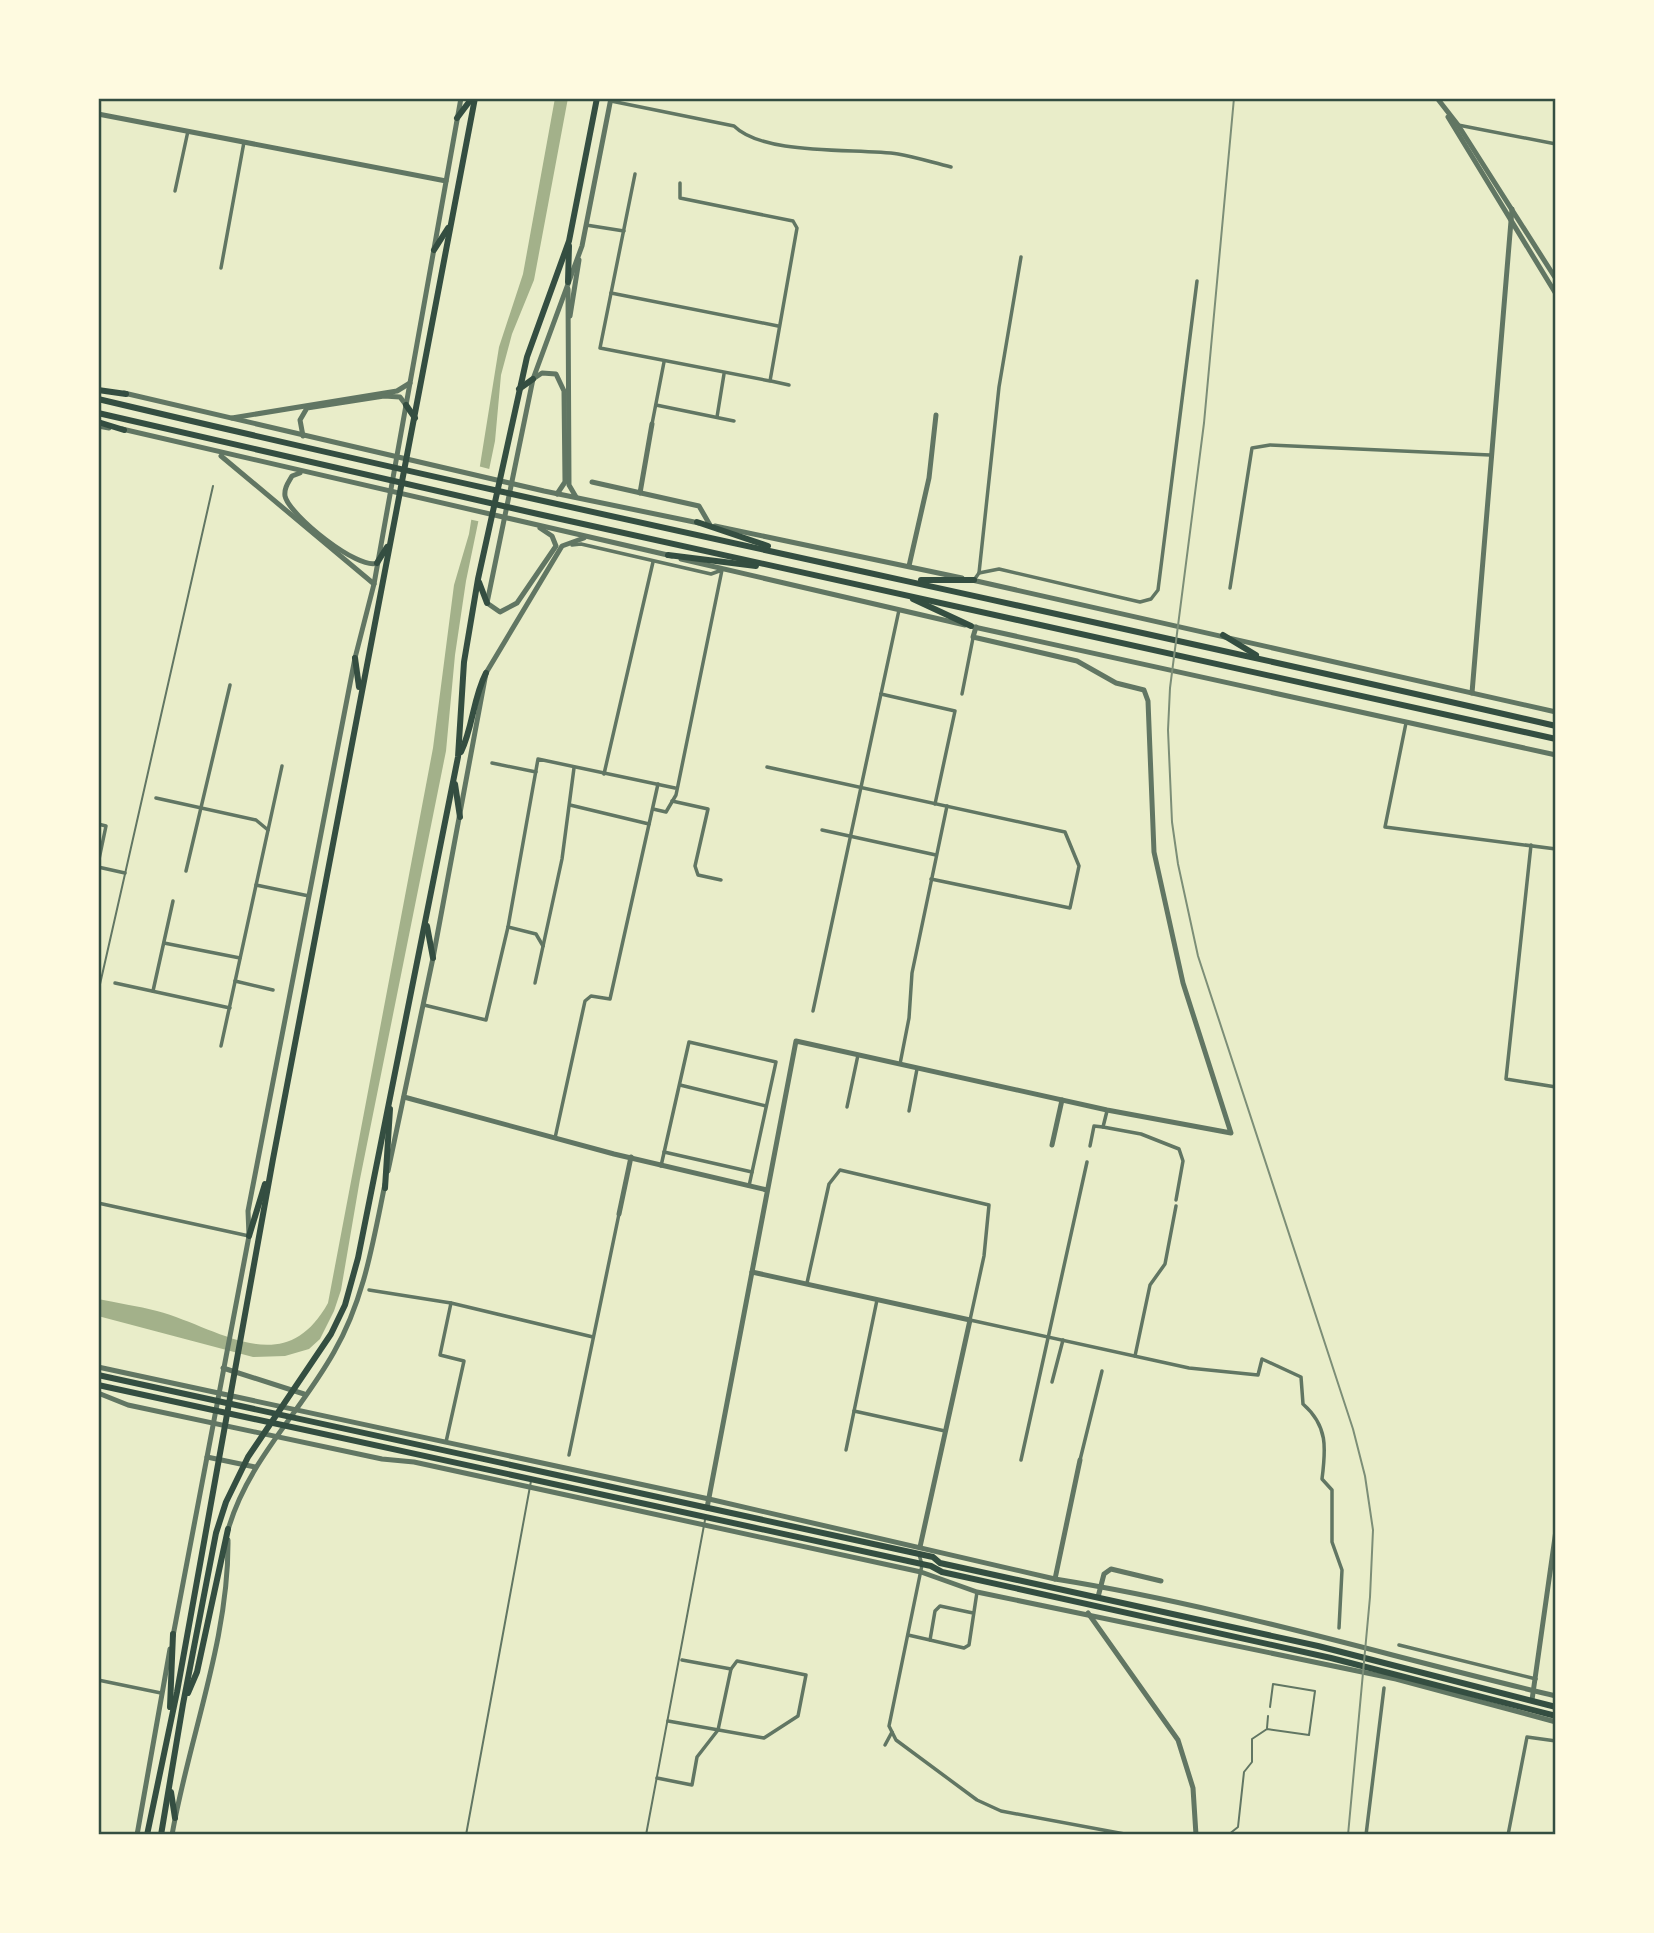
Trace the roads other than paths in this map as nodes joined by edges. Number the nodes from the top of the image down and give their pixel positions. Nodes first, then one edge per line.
1 (461, 98) edge
2 (474, 98) edge
3 (597, 98) edge
4 (1437, 98) edge
5 (611, 99) edge
6 (1446, 111) junction
7 (98, 114) edge
8 (457, 118) junction
9 (1458, 125) junction
10 (188, 131) junction
11 (244, 142) junction
12 (1556, 144) edge
13 (951, 167) dead end
14 (635, 174) dead end
15 (446, 181) junction
16 (680, 183) dead end
17 (175, 191) dead end
18 (1512, 209) junction
19 (1511, 222) junction
20 (451, 223) junction
21 (586, 225) junction
22 (624, 231) junction
23 (569, 241) junction
24 (582, 246) junction
25 (435, 250) junction
26 (1021, 257) dead end
27 (221, 268) dead end
28 (1556, 279) edge
29 (1197, 281) dead end
30 (568, 282) junction
31 (611, 293) junction
32 (1556, 294) edge
33 (778, 326) junction
34 (566, 336) junction
35 (664, 362) junction
36 (724, 374) junction
37 (533, 379) junction
38 (770, 381) junction
39 (410, 383) junction
40 (789, 385) dead end
41 (98, 388) edge
42 (519, 389) junction
43 (126, 394) joint
44 (98, 399) edge
45 (406, 405) junction
46 (656, 405) junction
47 (98, 413) edge
48 (936, 415) dead end
49 (717, 417) junction
50 (415, 418) junction
51 (229, 419) junction
52 (734, 421) dead end
53 (98, 424) edge
54 (652, 424) joint
55 (124, 430) joint
56 (303, 436) junction
57 (219, 454) junction
58 (1490, 455) junction
59 (302, 472) junction
60 (592, 482) dead end
61 (213, 486) dead end
62 (640, 493) junction
63 (557, 494) junction
64 (576, 497) junction
65 (697, 522) junction
66 (710, 525) junction
67 (538, 526) junction
68 (587, 537) junction
69 (390, 542) junction
70 (572, 545) dead end
71 (668, 555) junction
72 (796, 555) junction
73 (653, 562) junction
74 (377, 563) junction
75 (909, 566) junction
76 (722, 570) junction
77 (792, 570) junction
78 (979, 573) junction
79 (478, 579) junction
80 (905, 579) junction
81 (974, 580) junction
82 (374, 584) junction
83 (1230, 588) dead end
84 (901, 594) junction
85 (378, 600) junction
86 (487, 603) junction
87 (899, 610) junction
88 (973, 627) junction
89 (1223, 635) junction
90 (973, 637) junction
91 (355, 658) junction
92 (1261, 658) junction
93 (486, 673) junction
94 (230, 685) dead end
95 (1472, 693) junction
96 (360, 694) junction
97 (881, 694) junction
98 (961, 694) dead end
99 (1556, 712) edge
100 (1406, 722) junction
101 (1556, 726) edge
102 (1556, 739) edge
103 (1556, 755) edge
104 (458, 757) junction
105 (492, 763) dead end
106 (282, 766) dead end
107 (767, 767) dead end
108 (574, 768) junction
109 (536, 772) junction
110 (604, 775) junction
111 (454, 779) junction
112 (658, 784) junction
113 (676, 788) junction
114 (861, 788) junction
115 (156, 798) dead end
116 (672, 801) junction
117 (935, 804) junction
118 (569, 805) junction
119 (947, 806) junction
120 (200, 807) junction
121 (653, 809) junction
122 (460, 817) junction
123 (98, 824) edge
124 (649, 824) junction
125 (268, 830) junction
126 (821, 830) dead end
127 (850, 836) junction
128 (1531, 845) junction
129 (1556, 849) edge
130 (936, 855) junction
131 (98, 865) edge
132 (186, 871) dead end
133 (125, 873) junction
134 (930, 878) junction
135 (721, 880) dead end
136 (256, 885) junction
137 (309, 896) junction
138 (173, 901) dead end
139 (426, 920) junction
140 (508, 927) junction
141 (164, 943) junction
142 (543, 946) junction
143 (240, 958) junction
144 (433, 958) junction
145 (235, 981) junction
146 (535, 983) dead end
147 (115, 984) dead end
148 (273, 990) dead end
149 (153, 992) junction
150 (98, 993) edge
151 (423, 1005) junction
152 (230, 1008) junction
153 (813, 1011) dead end
154 (221, 1046) dead end
155 (858, 1055) junction
156 (900, 1065) junction
157 (917, 1069) junction
158 (392, 1081) junction
159 (679, 1085) junction
160 (1556, 1087) edge
161 (404, 1097) junction
162 (1062, 1100) junction
163 (766, 1106) junction
164 (847, 1107) dead end
165 (1107, 1110) junction
166 (909, 1111) dead end
167 (1103, 1128) junction
168 (555, 1138) junction
169 (1052, 1145) dead end
170 (1090, 1146) dead end
171 (664, 1152) junction
172 (631, 1157) junction
173 (273, 1159) junction
174 (1087, 1162) dead end
175 (661, 1166) dead end
176 (752, 1172) junction
177 (749, 1186) junction
178 (384, 1188) junction
179 (767, 1190) junction
180 (1176, 1200) dead end
181 (98, 1203) edge
182 (1176, 1206) dead end
183 (619, 1214) joint
184 (249, 1236) junction
185 (752, 1272) junction
186 (806, 1284) junction
187 (369, 1290) dead end
188 (877, 1300) junction
189 (451, 1303) junction
190 (970, 1320) junction
191 (593, 1337) junction
192 (1050, 1337) junction
193 (1063, 1340) junction
194 (1135, 1356) junction
195 (224, 1366) junction
196 (98, 1367) edge
197 (1102, 1371) dead end
198 (98, 1375) edge
199 (1052, 1382) dead end
200 (98, 1385) edge
201 (220, 1392) junction
202 (98, 1393) edge
203 (304, 1395) junction
204 (218, 1401) junction
205 (295, 1409) junction
206 (854, 1411) junction
207 (216, 1412) junction
208 (289, 1417) junction
209 (214, 1423) junction
210 (283, 1427) junction
211 (945, 1432) junction
212 (277, 1436) junction
213 (446, 1444) junction
214 (846, 1450) dead end
215 (569, 1455) dead end
216 (207, 1457) junction
217 (1021, 1460) dead end
218 (1080, 1460) joint
219 (255, 1467) junction
220 (531, 1478) junction
221 (530, 1487) junction
222 (709, 1499) junction
223 (706, 1511) junction
224 (706, 1525) junction
225 (228, 1529) junction
226 (1556, 1530) edge
227 (919, 1550) junction
228 (921, 1568) junction
229 (1055, 1580) junction
230 (1161, 1581) dead end
231 (1101, 1587) junction
232 (977, 1592) junction
233 (1098, 1597) junction
234 (1089, 1605) junction
235 (973, 1613) junction
236 (1088, 1613) junction
237 (1339, 1628) dead end
238 (173, 1634) junction
239 (908, 1634) junction
240 (930, 1640) junction
241 (1399, 1645) dead end
242 (681, 1660) junction
243 (731, 1669) junction
244 (1536, 1679) junction
245 (98, 1681) edge
246 (1384, 1688) dead end
247 (1535, 1691) junction
248 (162, 1693) junction
249 (1556, 1696) edge
250 (1532, 1700) junction
251 (183, 1704) junction
252 (1270, 1707) dead end
253 (1556, 1707) edge
254 (1268, 1716) dead end
255 (1556, 1716) edge
256 (170, 1720) junction
257 (668, 1721) junction
258 (1556, 1723) edge
259 (1267, 1729) junction
260 (718, 1730) junction
261 (892, 1732) junction
262 (1556, 1741) edge
263 (885, 1745) dead end
264 (657, 1778) junction
265 (170, 1788) junction
266 (175, 1818) junction
267 (149, 1825) junction
268 (139, 1835) edge
269 (147, 1835) edge
270 (161, 1835) edge
271 (172, 1835) edge
272 (466, 1835) edge
273 (646, 1835) edge
274 (1130, 1835) edge
275 (1196, 1835) edge
276 (1228, 1835) edge
277 (1366, 1835) edge
278 (1508, 1835) edge

1 - 8 street
2 - 8 main road
2 - 20 main road
3 - 23 main road
4 - 6 street
5 - 13 street
5 - 21 street
6 - 9 street
6 - 19 street
7 - 10 street
8 - 15 street
9 - 12 street
9 - 18 street
10 - 11 street
10 - 17 street
11 - 15 street
11 - 27 street
14 - 22 street
15 - 25 street
16 - 33 street
18 - 19 street
18 - 28 street
19 - 32 street
19 - 58 street
20 - 25 main road
20 - 50 main road
21 - 22 street
21 - 24 street
22 - 31 street
23 - 30 main road
23 - 42 main road
24 - 30 street
24 - 34 street
25 - 39 street
26 - 78 street
29 - 78 street
30 - 34 street
30 - 37 street
31 - 33 street
31 - 35 street
33 - 38 street
34 - 64 street
35 - 36 street
35 - 46 street
36 - 38 street
36 - 49 street
37 - 42 main road
37 - 63 street
37 - 86 street
38 - 40 street
39 - 45 street
39 - 51 street
41 - 43 main road
42 - 79 main road
43 - 51 street
44 - 72 main road
45 - 50 main road
45 - 56 street
45 - 74 street
46 - 49 street
46 - 54 street
47 - 77 main road
48 - 75 street
49 - 52 street
50 - 69 main road
51 - 56 street
53 - 55 main road
54 - 62 street
55 - 57 street
56 - 63 street
57 - 59 street
57 - 82 street
58 - 83 street
58 - 95 street
59 - 67 street
59 - 74 street
60 - 62 street
61 - 133 lane
62 - 66 street
63 - 64 street
64 - 65 street
65 - 66 street
65 - 72 main road
66 - 75 street
67 - 68 street
67 - 86 street
68 - 71 street
68 - 93 street
69 - 74 main road
69 - 85 main road
70 - 73 street
71 - 76 street
71 - 77 main road
72 - 80 main road
73 - 76 street
73 - 110 street
74 - 82 street
75 - 81 street
76 - 87 street
76 - 113 street
77 - 84 main road
78 - 81 street
79 - 86 main road
79 - 104 main road
80 - 81 main road
80 - 92 main road
81 - 89 street
82 - 85 main road
82 - 91 street
84 - 88 main road
84 - 102 main road
85 - 96 main road
87 - 88 street
87 - 97 street
88 - 90 street
88 - 100 street
89 - 92 main road
89 - 95 street
90 - 98 street
90 - 165 street
91 - 96 main road
91 - 137 street
92 - 101 main road
93 - 104 main road
93 - 122 street
94 - 120 street
95 - 99 street
96 - 173 main road
97 - 114 street
97 - 117 street
100 - 103 street
100 - 128 street
104 - 111 main road
105 - 109 street
106 - 125 street
107 - 114 street
108 - 109 street
108 - 110 street
108 - 118 street
109 - 140 street
110 - 112 street
111 - 122 main road
111 - 139 main road
112 - 113 street
112 - 121 street
113 - 116 street
114 - 117 street
114 - 127 street
115 - 120 street
116 - 121 street
116 - 135 street
117 - 119 street
118 - 124 street
118 - 142 street
119 - 130 street
119 - 134 street
120 - 125 street
120 - 132 street
121 - 124 street
122 - 144 street
123 - 131 street
124 - 168 street
125 - 136 street
126 - 127 street
127 - 130 street
127 - 153 street
128 - 129 street
128 - 160 street
130 - 134 street
131 - 133 street
133 - 150 lane
134 - 156 street
136 - 137 street
136 - 143 street
137 - 184 street
138 - 141 street
139 - 144 main road
139 - 158 main road
140 - 142 street
140 - 151 street
141 - 143 street
141 - 149 street
142 - 146 street
143 - 145 street
144 - 151 street
145 - 148 street
145 - 152 street
147 - 149 street
149 - 152 street
151 - 161 street
152 - 154 street
155 - 156 street
155 - 164 street
155 - 179 street
156 - 157 street
157 - 162 street
157 - 166 street
158 - 178 main road
158 - 251 main road
159 - 163 street
159 - 163 street
159 - 171 street
161 - 168 street
161 - 178 street
162 - 165 street
162 - 169 street
163 - 176 street
165 - 167 street
167 - 170 street
167 - 180 street
168 - 172 street
171 - 175 street
171 - 176 street
172 - 177 street
172 - 183 street
173 - 184 main road
173 - 256 main road
174 - 192 street
176 - 177 street
177 - 179 street
178 - 203 street
179 - 185 street
181 - 184 street
182 - 194 street
183 - 191 street
184 - 195 street
185 - 186 street
185 - 222 street
186 - 188 street
186 - 190 street
187 - 189 street
188 - 190 street
188 - 206 street
189 - 191 street
189 - 213 street
190 - 192 street
190 - 211 street
191 - 215 street
192 - 193 street
192 - 217 street
193 - 194 street
193 - 199 street
194 - 237 street
195 - 201 street
195 - 203 street
196 - 201 street
197 - 218 street
198 - 204 main road
200 - 207 main road
201 - 204 street
201 - 205 street
202 - 209 street
203 - 205 street
204 - 207 street
204 - 208 main road
205 - 208 street
205 - 213 street
206 - 211 street
206 - 214 street
207 - 209 street
207 - 210 main road
208 - 210 street
208 - 223 main road
209 - 212 street
209 - 216 street
210 - 212 street
210 - 220 main road
211 - 227 street
212 - 219 street
212 - 221 street
213 - 222 street
216 - 219 street
216 - 238 street
218 - 229 street
219 - 225 street
220 - 221 lane
220 - 223 main road
221 - 224 street
221 - 272 lane
222 - 223 street
222 - 227 street
223 - 224 lane
223 - 227 main road
223 - 228 main road
224 - 228 street
224 - 242 lane
225 - 251 main road
225 - 266 street
226 - 244 street
227 - 228 street
227 - 229 street
227 - 233 main road
228 - 232 street
228 - 234 main road
228 - 239 street
229 - 231 street
230 - 231 street
231 - 233 street
231 - 247 street
232 - 235 street
232 - 236 street
233 - 250 main road
234 - 236 street
234 - 255 main road
235 - 240 street
235 - 240 street
236 - 258 street
236 - 275 street
238 - 248 street
238 - 256 main road
239 - 240 street
239 - 261 street
241 - 244 street
242 - 243 street
242 - 257 lane
243 - 260 street
243 - 260 street
244 - 247 street
245 - 248 street
246 - 277 street
247 - 249 street
247 - 250 street
248 - 268 street
250 - 253 main road
251 - 265 main road
252 - 259 lane
254 - 259 lane
256 - 267 main road
257 - 260 street
257 - 264 lane
259 - 276 lane
260 - 264 street
261 - 263 street
261 - 274 street
262 - 278 street
264 - 273 lane
265 - 266 main road
265 - 270 main road
266 - 271 street
267 - 268 main road
267 - 269 main road

